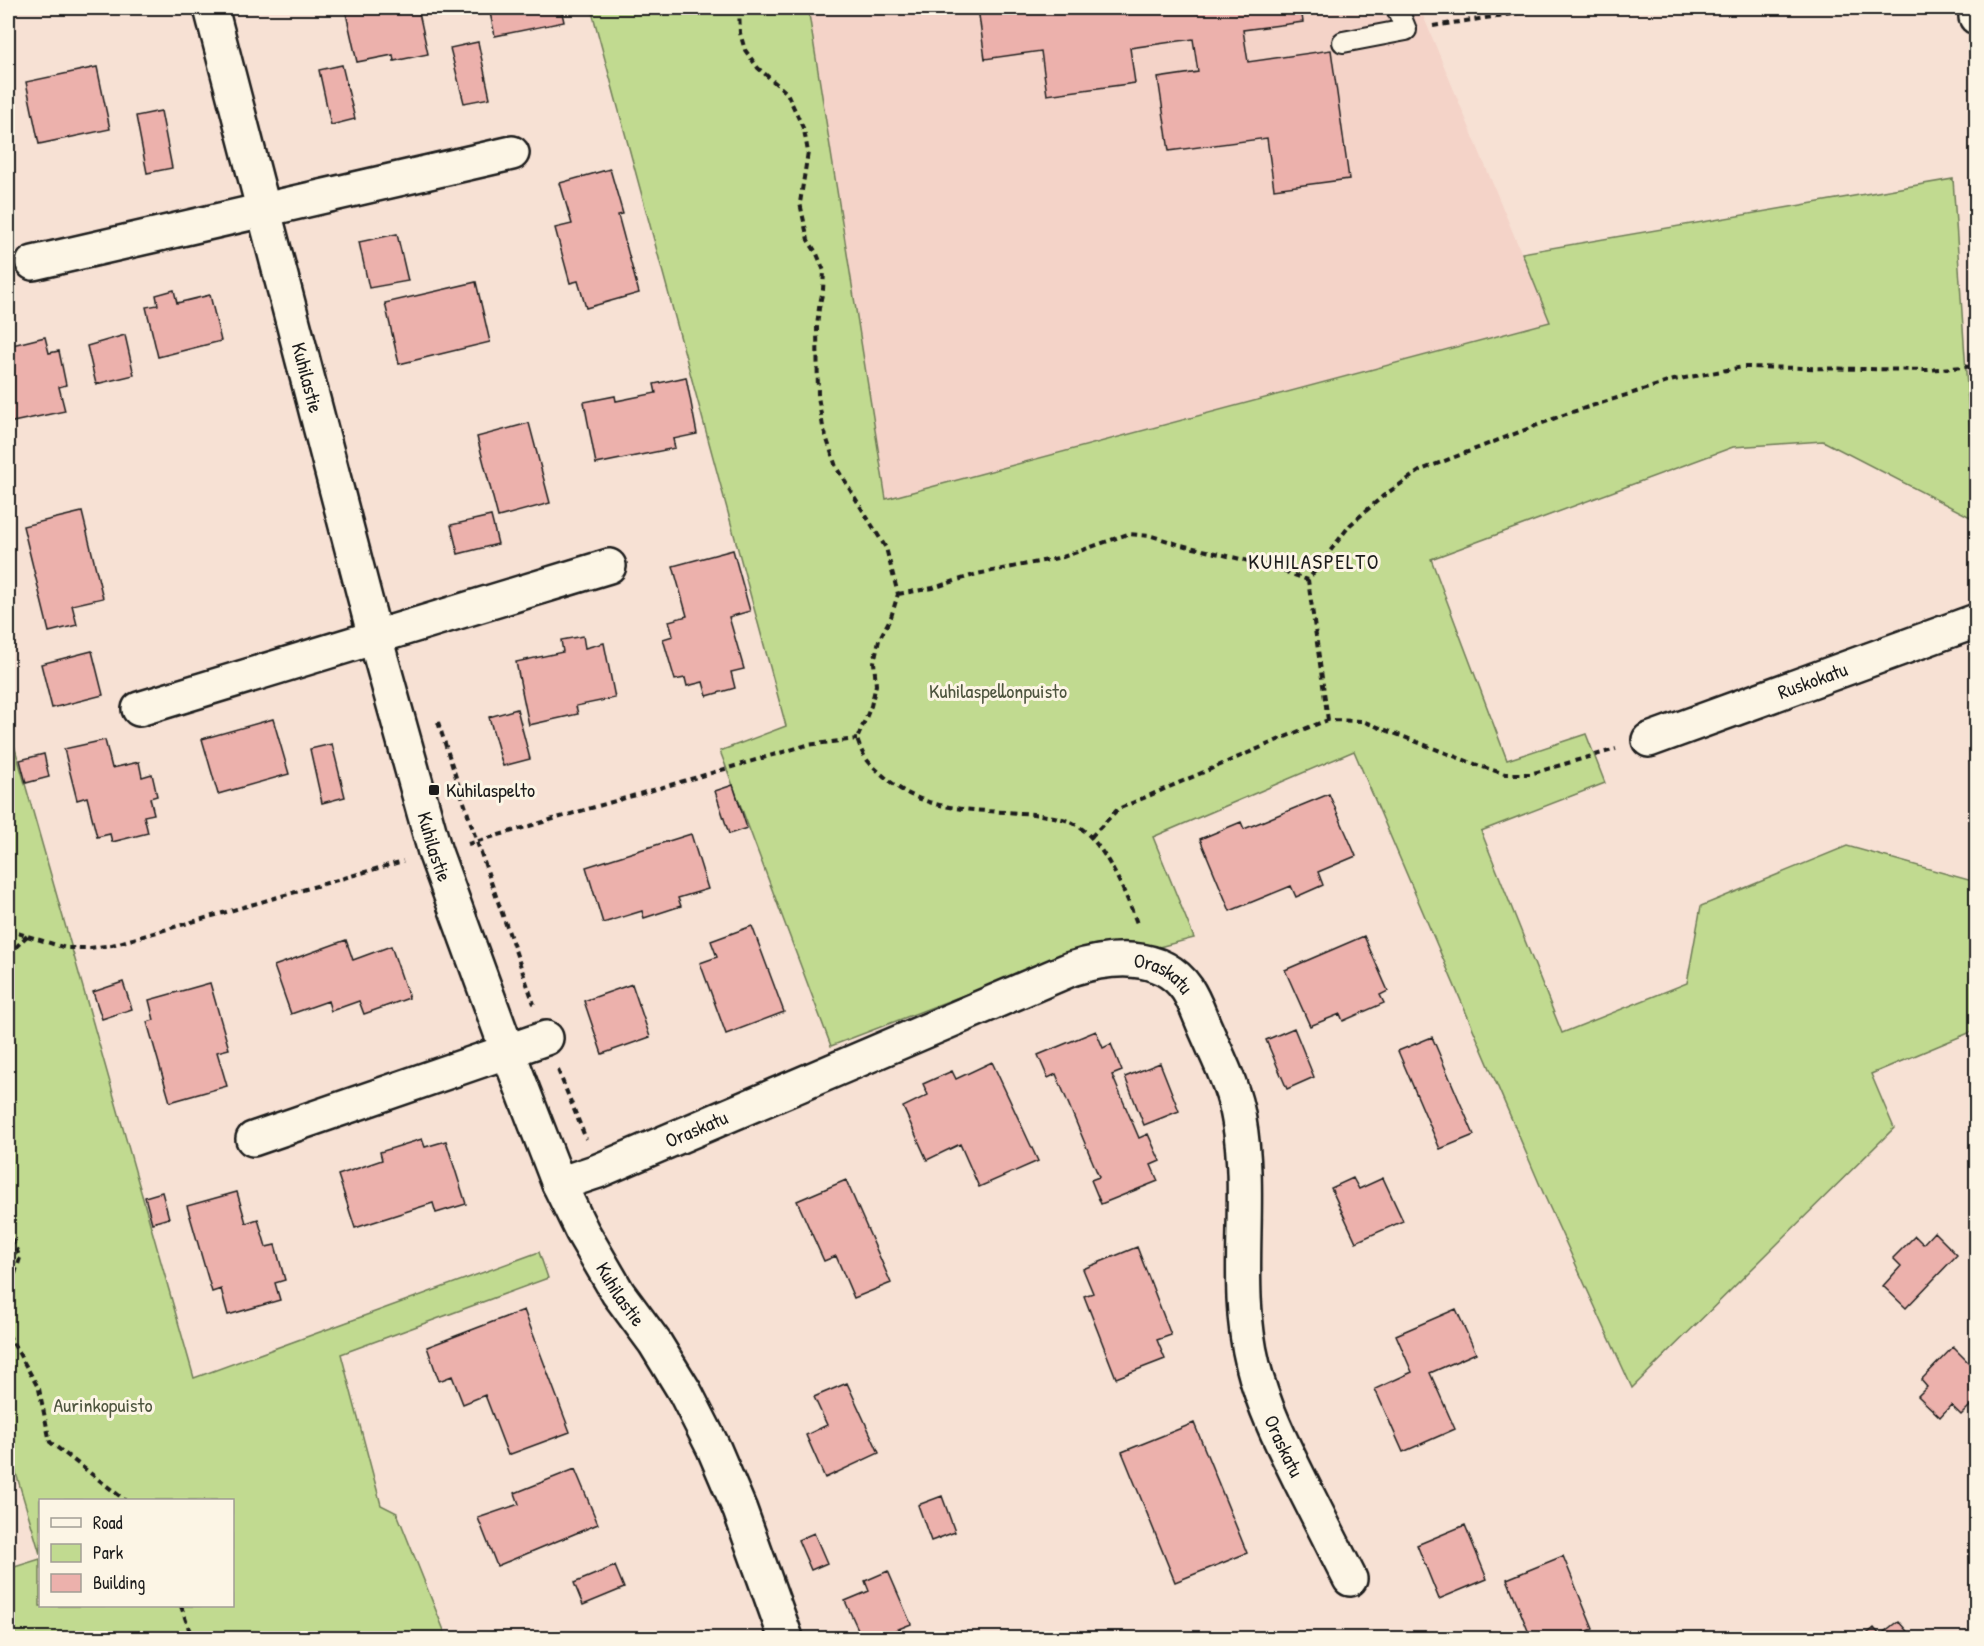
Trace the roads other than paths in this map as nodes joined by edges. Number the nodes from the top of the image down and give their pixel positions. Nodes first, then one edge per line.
1 (211, 8) edge
2 (1398, 8) edge
3 (1976, 8) edge
4 (1977, 17) edge
5 (1343, 42) dead end
6 (512, 153) dead end
7 (265, 209) junction
8 (33, 263) dead end
9 (609, 566) dead end
10 (1977, 621) edge
11 (375, 637) junction
12 (139, 709) dead end
13 (1648, 740) road end
14 (546, 1038) road end
15 (508, 1052) junction
16 (253, 1139) dead end
17 (560, 1184) junction
18 (1350, 1579) dead end
19 (786, 1638) edge

1 - 7 street, Kuhilastie
2 - 5 lane
3 - 4 street
6 - 7 street
7 - 8 street
7 - 11 street, Kuhilastie
9 - 11 street
10 - 13 street, Ruskokatu
11 - 12 street
11 - 15 street, Kuhilastie
14 - 15 street
15 - 16 street
15 - 17 street, Kuhilastie
17 - 18 street, Oraskatu
17 - 19 street, Kuhilastie

